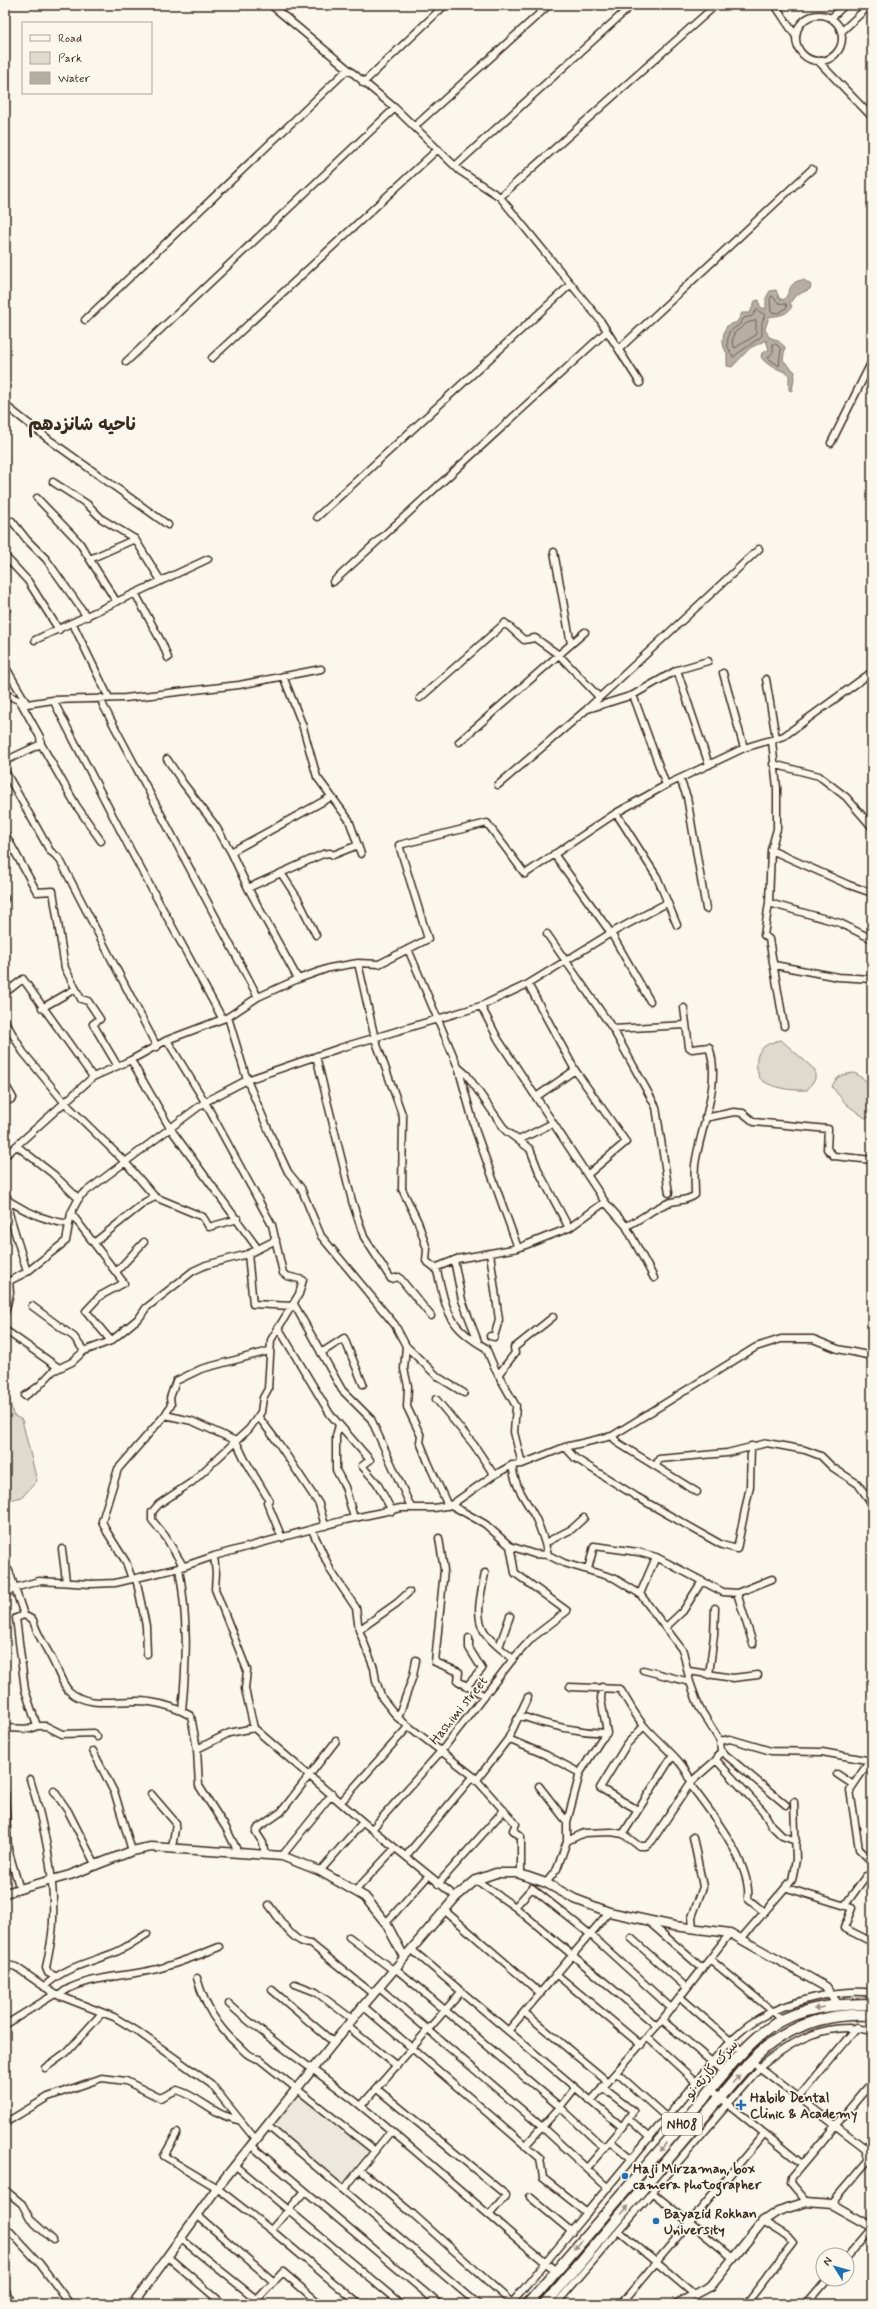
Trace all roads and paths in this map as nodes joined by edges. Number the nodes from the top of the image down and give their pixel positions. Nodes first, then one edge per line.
1 (271, 5) edge
2 (445, 5) edge
3 (549, 5) edge
4 (632, 5) edge
5 (716, 5) edge
6 (775, 5) edge
7 (845, 5) edge
8 (870, 5) edge
9 (831, 18) junction
10 (841, 32) junction
11 (795, 35) junction
12 (818, 61) junction
13 (347, 70) junction
14 (363, 83) junction
15 (395, 108) junction
16 (872, 117) edge
17 (414, 126) junction
18 (438, 149) junction
19 (455, 166) junction
20 (812, 169) dead end
21 (500, 197) junction
22 (571, 284) junction
23 (85, 320) dead end
24 (607, 331) junction
25 (619, 349) junction
26 (212, 358) dead end
27 (872, 361) edge
28 (126, 362) dead end
29 (640, 383) dead end
30 (5, 405) edge
31 (831, 443) dead end
32 (53, 482) dead end
33 (36, 498) dead end
34 (317, 517) dead end
35 (12, 520) dead end
36 (168, 525) dead end
37 (135, 539) junction
38 (759, 549) dead end
39 (554, 552) dead end
40 (5, 556) edge
41 (90, 559) junction
42 (208, 559) dead end
43 (161, 581) junction
44 (333, 582) dead end
45 (135, 593) junction
46 (116, 601) junction
47 (87, 617) junction
48 (73, 624) junction
49 (59, 630) junction
50 (584, 632) dead end
51 (35, 640) dead end
52 (571, 644) junction
53 (559, 655) junction
54 (168, 658) dead end
55 (708, 661) dead end
56 (5, 666) edge
57 (321, 669) dead end
58 (677, 670) junction
59 (872, 672) edge
60 (723, 673) dead end
61 (283, 676) junction
62 (766, 679) dead end
63 (5, 694) edge
64 (633, 695) junction
65 (101, 698) junction
66 (109, 698) junction
67 (420, 698) dead end
68 (599, 698) junction
69 (19, 700) junction
70 (54, 700) junction
71 (27, 704) junction
72 (586, 710) junction
73 (774, 739) junction
74 (459, 742) dead end
75 (41, 744) junction
76 (744, 748) junction
77 (167, 759) dead end
78 (5, 761) edge
79 (709, 764) junction
80 (773, 764) junction
81 (5, 771) edge
82 (680, 779) junction
83 (498, 785) dead end
84 (666, 785) junction
85 (331, 797) junction
86 (616, 813) junction
87 (872, 827) edge
88 (5, 834) edge
89 (100, 841) dead end
90 (358, 845) junction
91 (771, 850) junction
92 (231, 852) junction
93 (362, 854) dead end
94 (554, 854) junction
95 (281, 873) junction
96 (248, 888) junction
97 (872, 893) edge
98 (769, 903) junction
99 (665, 904) dead end
100 (706, 909) dead end
101 (676, 925) dead end
102 (611, 933) junction
103 (547, 934) dead end
104 (316, 935) dead end
105 (872, 939) edge
106 (408, 949) junction
107 (567, 960) junction
108 (358, 963) junction
109 (774, 965) junction
110 (298, 979) junction
111 (872, 979) edge
112 (528, 984) junction
113 (75, 989) junction
114 (5, 993) edge
115 (258, 997) junction
116 (650, 1001) dead end
117 (480, 1006) junction
118 (42, 1008) junction
119 (684, 1008) dead end
120 (225, 1018) junction
121 (439, 1019) junction
122 (5, 1021) edge
123 (685, 1025) junction
124 (784, 1026) dead end
125 (613, 1029) junction
126 (375, 1039) junction
127 (167, 1040) junction
128 (157, 1047) junction
129 (316, 1056) junction
130 (131, 1060) junction
131 (117, 1065) junction
132 (458, 1067) junction
133 (575, 1070) junction
134 (93, 1077) junction
135 (247, 1080) junction
136 (5, 1084) edge
137 (536, 1097) junction
138 (64, 1102) junction
139 (206, 1102) junction
140 (5, 1103) edge
141 (704, 1118) junction
142 (553, 1122) junction
143 (170, 1128) junction
144 (519, 1140) junction
145 (17, 1146) junction
146 (5, 1156) edge
147 (872, 1160) edge
148 (125, 1162) junction
149 (587, 1175) junction
150 (5, 1193) edge
151 (669, 1194) dead end
152 (155, 1197) junction
153 (79, 1199) junction
154 (9, 1201) junction
155 (605, 1202) junction
156 (71, 1213) junction
157 (238, 1220) junction
158 (69, 1224) junction
159 (626, 1226) junction
160 (570, 1228) junction
161 (276, 1240) junction
162 (95, 1242) junction
163 (144, 1242) dead end
164 (518, 1248) junction
165 (258, 1249) junction
166 (490, 1253) junction
167 (248, 1254) junction
168 (454, 1260) junction
169 (436, 1267) junction
170 (27, 1272) junction
171 (116, 1272) junction
172 (654, 1278) dead end
173 (7, 1282) edge
174 (293, 1305) junction
175 (32, 1306) dead end
176 (5, 1313) edge
177 (431, 1316) dead end
178 (553, 1317) dead end
179 (278, 1327) junction
180 (5, 1330) edge
181 (490, 1336) dead end
182 (111, 1341) junction
183 (479, 1344) junction
184 (406, 1346) junction
185 (84, 1351) junction
186 (269, 1351) junction
187 (321, 1352) junction
188 (872, 1356) edge
189 (59, 1368) junction
190 (498, 1375) junction
191 (363, 1384) dead end
192 (464, 1393) dead end
193 (25, 1396) dead end
194 (436, 1399) dead end
195 (165, 1415) junction
196 (258, 1416) junction
197 (339, 1425) junction
198 (612, 1436) junction
199 (236, 1441) junction
200 (751, 1446) junction
201 (565, 1447) junction
202 (522, 1464) junction
203 (512, 1465) junction
204 (656, 1466) junction
205 (494, 1475) junction
206 (697, 1492) dead end
207 (872, 1504) edge
208 (449, 1505) junction
209 (411, 1507) junction
210 (392, 1511) junction
211 (354, 1518) junction
212 (584, 1518) dead end
213 (325, 1526) junction
214 (312, 1530) junction
215 (282, 1538) junction
216 (439, 1538) dead end
217 (545, 1543) junction
218 (510, 1546) junction
219 (62, 1549) dead end
220 (548, 1555) junction
221 (214, 1556) junction
222 (656, 1557) junction
223 (5, 1566) edge
224 (179, 1568) junction
225 (588, 1569) junction
226 (485, 1573) dead end
227 (134, 1579) junction
228 (772, 1579) dead end
229 (66, 1581) junction
230 (702, 1581) junction
231 (14, 1588) junction
232 (409, 1592) dead end
233 (737, 1593) junction
234 (640, 1594) junction
235 (5, 1595) edge
236 (715, 1608) dead end
237 (24, 1615) junction
238 (510, 1616) dead end
239 (666, 1627) junction
240 (359, 1630) junction
241 (469, 1638) dead end
242 (753, 1644) dead end
243 (499, 1647) junction
244 (147, 1654) dead end
245 (513, 1659) junction
246 (416, 1660) dead end
247 (643, 1670) dead end
248 (688, 1671) junction
249 (709, 1675) junction
250 (758, 1675) dead end
251 (690, 1682) junction
252 (466, 1687) junction
253 (570, 1687) dead end
254 (602, 1687) junction
255 (485, 1696) junction
256 (528, 1697) dead end
257 (182, 1711) junction
258 (520, 1716) junction
259 (398, 1718) junction
260 (37, 1726) junction
261 (644, 1726) junction
262 (408, 1727) junction
263 (5, 1728) edge
264 (254, 1728) junction
265 (607, 1733) junction
266 (97, 1737) dead end
267 (508, 1739) junction
268 (336, 1741) dead end
269 (720, 1741) junction
270 (197, 1749) junction
271 (442, 1750) junction
272 (93, 1751) dead end
273 (721, 1751) junction
274 (673, 1755) junction
275 (716, 1760) junction
276 (871, 1760) edge
277 (580, 1773) junction
278 (837, 1774) dead end
279 (310, 1776) junction
280 (475, 1778) junction
281 (30, 1779) dead end
282 (691, 1782) junction
283 (852, 1784) junction
284 (539, 1786) dead end
285 (54, 1791) dead end
286 (5, 1794) edge
287 (151, 1794) dead end
288 (332, 1794) junction
289 (340, 1802) junction
290 (794, 1802) dead end
291 (786, 1805) dead end
292 (504, 1810) junction
293 (638, 1810) junction
294 (362, 1822) junction
295 (567, 1822) junction
296 (372, 1829) junction
297 (623, 1834) junction
298 (693, 1837) dead end
299 (567, 1841) junction
300 (796, 1841) junction
301 (172, 1848) junction
302 (395, 1848) junction
303 (132, 1851) junction
304 (238, 1852) junction
305 (265, 1855) junction
306 (282, 1856) junction
307 (406, 1856) junction
308 (872, 1862) edge
309 (96, 1866) junction
310 (320, 1871) junction
311 (522, 1874) junction
312 (428, 1876) junction
313 (866, 1876) dead end
314 (52, 1880) junction
315 (476, 1880) junction
316 (546, 1883) junction
317 (438, 1884) junction
318 (787, 1888) junction
319 (20, 1890) junction
320 (356, 1890) junction
321 (6, 1895) edge
322 (456, 1897) junction
323 (269, 1905) dead end
324 (845, 1905) junction
325 (515, 1907) junction
326 (444, 1910) junction
327 (609, 1912) junction
328 (764, 1912) junction
329 (649, 1922) junction
330 (386, 1923) junction
331 (693, 1928) junction
332 (730, 1933) junction
333 (147, 1934) dead end
334 (590, 1935) junction
335 (349, 1937) dead end
336 (631, 1938) dead end
337 (741, 1939) junction
338 (872, 1942) edge
339 (219, 1947) dead end
340 (411, 1949) junction
341 (573, 1955) junction
342 (404, 1957) junction
343 (710, 1960) junction
344 (5, 1964) edge
345 (394, 1969) junction
346 (703, 1969) junction
347 (556, 1974) junction
348 (55, 1976) junction
349 (197, 1978) dead end
350 (295, 1984) dead end
351 (44, 1987) junction
352 (687, 1988) junction
353 (272, 1990) dead end
354 (376, 1991) junction
355 (462, 1991) junction
356 (539, 1992) junction
357 (872, 1993) edge
358 (831, 1994) junction
359 (57, 1995) junction
360 (680, 1997) junction
361 (229, 2004) dead end
362 (837, 2004) junction
363 (872, 2004) edge
364 (363, 2006) junction
365 (671, 2008) junction
366 (445, 2011) junction
367 (773, 2012) junction
368 (102, 2013) junction
369 (525, 2013) junction
370 (872, 2015) edge
371 (352, 2019) junction
372 (662, 2020) junction
373 (783, 2020) junction
374 (5, 2025) edge
375 (347, 2026) junction
376 (657, 2026) junction
377 (857, 2027) junction
378 (428, 2030) junction
379 (508, 2031) junction
380 (872, 2031) edge
381 (646, 2037) junction
382 (334, 2042) junction
383 (731, 2042) junction
384 (641, 2045) junction
385 (412, 2048) junction
386 (743, 2052) junction
387 (751, 2061) junction
388 (712, 2062) junction
389 (397, 2066) junction
390 (45, 2068) dead end
391 (313, 2068) junction
392 (759, 2068) junction
393 (617, 2073) junction
394 (725, 2073) junction
395 (608, 2082) junction
396 (696, 2082) junction
397 (872, 2082) edge
398 (602, 2087) junction
399 (377, 2088) junction
400 (575, 2088) junction
401 (297, 2089) junction
402 (711, 2090) junction
403 (799, 2097) junction
404 (720, 2098) junction
405 (591, 2101) junction
406 (728, 2105) junction
407 (361, 2106) junction
408 (560, 2107) junction
409 (666, 2117) junction
410 (629, 2119) junction
411 (238, 2120) junction
412 (5, 2123) edge
413 (835, 2125) junction
414 (268, 2126) junction
415 (542, 2127) junction
416 (622, 2127) junction
417 (391, 2131) junction
418 (177, 2133) dead end
419 (764, 2134) junction
420 (650, 2138) junction
421 (610, 2141) junction
422 (254, 2143) junction
423 (525, 2146) junction
424 (604, 2148) junction
425 (375, 2151) junction
426 (870, 2158) edge
427 (632, 2159) junction
428 (802, 2164) junction
429 (236, 2166) junction
430 (587, 2168) junction
431 (360, 2170) junction
432 (217, 2188) junction
433 (608, 2188) junction
434 (344, 2189) junction
435 (5, 2190) edge
436 (305, 2191) junction
437 (652, 2193) junction
438 (530, 2197) dead end
439 (807, 2202) junction
440 (831, 2204) junction
441 (289, 2210) junction
442 (587, 2213) junction
443 (490, 2214) junction
444 (197, 2216) junction
445 (763, 2221) junction
446 (689, 2223) junction
447 (5, 2226) edge
448 (872, 2228) edge
449 (271, 2230) junction
450 (620, 2231) junction
451 (572, 2232) junction
452 (180, 2238) junction
453 (53, 2240) dead end
454 (855, 2248) edge
455 (168, 2258) junction
456 (733, 2258) junction
457 (545, 2262) junction
458 (656, 2263) junction
459 (556, 2271) junction
460 (274, 2282) junction
461 (821, 2287) edge
462 (5, 2288) edge
463 (695, 2296) junction
464 (134, 2301) edge
465 (254, 2302) edge
466 (872, 2302) edge
467 (12, 2304) edge
468 (70, 2304) edge
469 (144, 2304) edge
470 (223, 2304) edge
471 (320, 2304) edge
472 (360, 2304) edge
473 (401, 2304) edge
474 (439, 2304) edge
475 (478, 2304) edge
476 (512, 2304) edge
477 (528, 2304) edge
478 (545, 2304) edge
479 (556, 2304) edge
480 (620, 2304) edge
481 (677, 2304) edge
482 (746, 2304) edge
483 (806, 2304) edge
484 (870, 2304) edge

1 - 13 street
2 - 14 street
3 - 17 street
4 - 19 street
5 - 21 street
6 - 11 street
7 - 9 street
8 - 10 street
9 - 10 street
9 - 11 street
10 - 12 street
11 - 12 street
12 - 16 street
13 - 14 street
13 - 23 street
14 - 15 street
15 - 17 street
15 - 28 street
17 - 18 street
18 - 19 street
18 - 26 street
19 - 21 street
20 - 25 street
21 - 22 street
22 - 24 street
22 - 34 street
24 - 25 street
24 - 44 street
25 - 29 street
27 - 31 street
30 - 36 street
32 - 37 street
33 - 41 street
35 - 47 street
37 - 41 street
37 - 43 street
38 - 68 street
39 - 52 street
40 - 49 street
41 - 46 street
42 - 43 street
43 - 45 street
45 - 46 street
45 - 54 street
46 - 47 street
47 - 48 street
48 - 49 street
48 - 66 street
49 - 51 street
50 - 52 street
52 - 53 street
53 - 67 street
53 - 68 street
53 - 74 street
55 - 58 street
56 - 71 street
57 - 61 street
58 - 64 street
58 - 79 street
59 - 73 street
60 - 76 street
61 - 66 street
61 - 85 street
62 - 73 street
63 - 69 street
64 - 72 street
64 - 84 street
65 - 66 street
65 - 70 street
65 - 115 street
68 - 72 street
69 - 71 street
69 - 75 street
70 - 71 street
70 - 120 street
72 - 83 street
73 - 76 street
73 - 80 street
75 - 78 street
75 - 89 street
76 - 79 street
77 - 92 street
79 - 82 street
80 - 87 street
80 - 91 street
81 - 128 street
82 - 84 street
82 - 100 street
84 - 86 street
85 - 90 street
85 - 92 street
86 - 94 street
86 - 101 street
88 - 113 street
90 - 93 street
90 - 95 street
91 - 97 street
91 - 98 street
92 - 96 street
94 - 102 street
94 - 106 street
95 - 96 street
95 - 104 street
96 - 110 street
98 - 105 street
98 - 109 street
99 - 102 street
102 - 107 street
102 - 116 street
103 - 107 street
106 - 108 street
106 - 121 street
107 - 112 street
107 - 125 street
108 - 110 street
108 - 126 street
109 - 111 street
109 - 124 street
110 - 115 street
112 - 117 street
112 - 133 street
113 - 118 street
113 - 131 street
114 - 118 street
115 - 120 street
117 - 121 street
117 - 137 street
118 - 134 street
119 - 123 street
120 - 127 street
120 - 135 street
121 - 126 street
121 - 132 street
122 - 138 street
123 - 125 street
123 - 141 street
125 - 151 street
126 - 129 street
126 - 169 street
127 - 128 street
127 - 139 street
128 - 130 street
129 - 135 street
129 - 177 street
130 - 131 street
130 - 143 street
131 - 134 street
132 - 144 street
132 - 164 street
133 - 137 street
133 - 149 street
134 - 138 street
135 - 139 street
135 - 184 street
136 - 140 street
137 - 142 street
138 - 145 street
138 - 148 street
139 - 143 street
139 - 161 street
141 - 147 street
141 - 159 street
142 - 144 street
142 - 149 street
143 - 148 street
143 - 157 street
144 - 160 street
145 - 146 street
145 - 153 street
148 - 152 street
148 - 153 street
149 - 155 street
150 - 154 street
152 - 157 street
152 - 162 street
153 - 156 street
154 - 158 street
154 - 170 street
155 - 159 street
155 - 160 street
156 - 158 street
156 - 162 street
157 - 165 street
158 - 170 street
159 - 172 street
160 - 164 street
161 - 165 street
161 - 174 street
162 - 171 street
163 - 171 street
164 - 166 street
165 - 167 street
166 - 168 street
166 - 181 street
167 - 174 street
167 - 182 street
168 - 169 street
168 - 183 street
169 - 183 street
170 - 173 street
171 - 182 street
173 - 176 street
174 - 179 street
174 - 187 street
175 - 185 street
178 - 190 street
179 - 186 street
179 - 197 street
180 - 189 street
182 - 185 street
183 - 190 street
184 - 192 street
184 - 208 street
185 - 189 street
186 - 195 street
186 - 196 street
187 - 191 street
187 - 209 street
188 - 198 street
189 - 193 street
190 - 202 street
194 - 205 street
195 - 199 street
195 - 227 street
196 - 199 street
196 - 213 street
197 - 210 street
197 - 211 street
198 - 201 street
198 - 204 street
199 - 215 street
199 - 224 street
200 - 201 street
200 - 204 street
200 - 207 street
201 - 202 street
202 - 203 street
203 - 205 street
203 - 217 street
204 - 206 street
205 - 208 street
208 - 209 street
208 - 218 street
209 - 210 street
210 - 211 street
211 - 213 street
212 - 217 street
213 - 214 street
214 - 215 street
214 - 240 street
215 - 221 street
216 - 252 street
217 - 220 street
218 - 220 street
218 - 245 street, Hashimi street
219 - 229 street
220 - 225 street
221 - 224 street
221 - 264 street
222 - 225 street
222 - 230 street
222 - 234 street
223 - 231 street
224 - 227 street
224 - 257 street
225 - 234 street
226 - 243 street
227 - 229 street
227 - 244 street
228 - 233 street
229 - 231 street
230 - 233 street
230 - 239 street
231 - 235 street
231 - 237 street
232 - 240 street
233 - 242 street
234 - 239 street
236 - 249 street
237 - 257 street
237 - 260 street
238 - 243 street
239 - 248 street
240 - 259 street
241 - 252 street
243 - 245 street
245 - 255 street, Hashimi street
246 - 259 street
247 - 251 street
248 - 249 street
248 - 251 street
249 - 250 street
251 - 269 street
252 - 255 street
253 - 254 street
254 - 261 street
254 - 265 street
255 - 271 street, Hashimi street
256 - 258 street
257 - 270 street
258 - 265 street
258 - 267 street
259 - 262 street
260 - 263 street
260 - 266 street
261 - 274 street
261 - 293 street
262 - 271 street
262 - 289 street
264 - 270 street
264 - 279 street
265 - 277 street
267 - 277 street
267 - 280 street
268 - 279 street
269 - 273 street
269 - 276 street
270 - 304 street
271 - 280 street
271 - 296 street, Hashimi street
272 - 303 street
273 - 275 street
273 - 291 street
274 - 282 street
274 - 293 street
275 - 282 street
275 - 300 street
276 - 283 street
277 - 295 street
278 - 283 street
279 - 288 street
279 - 305 street
280 - 292 street
280 - 307 street
281 - 314 street
282 - 297 street
282 - 328 street
283 - 308 street
284 - 295 street
285 - 309 street
286 - 319 street
287 - 301 street
288 - 289 street
288 - 306 street
289 - 294 street
290 - 300 street
292 - 311 street
292 - 317 street
293 - 297 street
294 - 296 street
294 - 310 street
295 - 299 street
296 - 302 street
297 - 299 street
298 - 331 street
299 - 316 street
300 - 318 street
301 - 303 street
301 - 304 street
302 - 307 street
302 - 320 street
303 - 309 street
304 - 305 street
305 - 306 street
306 - 310 street
307 - 312 street
309 - 314 street
310 - 320 street
311 - 315 street
311 - 316 street
312 - 317 street
312 - 330 street
313 - 324 street
314 - 319 street
314 - 348 street
315 - 322 street
315 - 325 street
316 - 327 street
317 - 322 street
318 - 324 street
318 - 328 street
319 - 321 street
320 - 330 street
322 - 326 street
323 - 354 street
324 - 338 street
325 - 334 street
325 - 341 street
326 - 340 street
326 - 356 street
327 - 329 street
327 - 334 street
328 - 337 street
329 - 331 street
329 - 346 street
330 - 342 street
331 - 332 street
332 - 337 street
332 - 343 street
333 - 348 street
334 - 341 street
334 - 365 street
335 - 345 street
336 - 352 street
337 - 358 street
339 - 359 street
340 - 342 street
340 - 355 street
341 - 347 street
341 - 376 street
342 - 345 street
343 - 346 street
343 - 367 street
344 - 351 street
345 - 354 street
345 - 366 street
346 - 352 street
347 - 356 street
347 - 384 street
348 - 351 street
349 - 401 street
350 - 371 street
351 - 359 street
352 - 360 street
353 - 382 street
354 - 364 street
354 - 378 street
355 - 366 street
355 - 379 street
356 - 369 street
357 - 358 street
358 - 362 street
358 - 367 street
359 - 368 street
359 - 374 street
360 - 365 street
360 - 383 street
361 - 391 street
362 - 363 highway, سرک کارته نو / NH08
362 -> 373 highway, سرک کارته نو / NH08
364 - 371 street
364 - 385 street
365 - 372 street
366 - 378 street
366 - 408 street
367 - 373 street
367 - 383 street
368 - 390 street
368 - 411 street
369 - 379 street
369 - 395 street
370 - 387 highway, سرک کارته نو / NH08
371 - 375 street
372 - 376 street
372 - 388 street
373 - 386 highway, سرک کارته نو / NH08
375 - 382 street
375 - 389 street
376 - 381 street
377 - 380 street
377 - 392 street
377 - 403 street
378 - 385 street
378 - 415 street
379 - 400 street
381 - 384 street
381 - 396 street
382 - 391 street
383 - 386 street
383 - 388 street
384 - 393 street
385 - 389 street
385 - 423 street
386 - 394 highway, سرک کارته نو / NH08
387 - 392 street
404 -> 387 highway, سرک کارته نو / NH08
388 - 394 street
388 - 396 street
389 - 399 street
391 - 401 street
391 - 407 street
392 - 403 street
392 - 406 street
393 - 395 street
393 - 409 street
394 - 402 highway, سرک کارته نو / NH08
395 - 398 street
396 - 409 street
397 - 413 street
398 - 405 street
398 - 410 street
399 - 407 street
399 - 443 street
400 - 405 street
400 - 408 street
401 - 414 street
401 - 425 street
402 - 404 street
402 -> 459 highway, سرک کارته نو / NH08
403 - 413 street
404 - 406 street
478 -> 404 highway, سرک کارته نو / NH08
405 - 416 street
406 - 419 street
406 - 437 street
407 - 417 street
408 - 415 street
408 - 424 street
409 - 420 street
410 - 416 street
410 - 420 street
411 - 412 street
411 - 422 street
413 - 426 street
413 - 428 street
414 - 422 street
414 - 434 street
415 - 423 street
415 - 430 street
416 - 421 street
417 - 425 street
417 - 443 street
418 - 432 street
419 - 428 street
419 - 446 street
420 - 427 street
421 - 424 street
421 - 427 street
422 - 429 street
422 - 436 street
423 - 442 street
424 - 430 street
425 - 431 street
426 - 440 street
427 - 433 street
428 - 439 street
429 - 432 street
429 - 441 street
430 - 433 street
431 - 434 street
431 - 476 street
432 - 444 street
432 - 449 street
433 - 442 street
434 - 475 street
435 - 453 street
436 - 441 street
436 - 474 street
437 - 446 street
437 - 450 street
438 - 451 street
439 - 440 street
439 - 445 street
440 - 448 street
441 - 449 street
441 - 473 street
442 - 451 street
443 - 457 street
444 - 452 street
444 - 460 street
445 - 456 street
445 - 482 street
446 - 456 street
446 - 458 street
447 - 468 street
448 - 454 street
449 - 472 street
450 - 458 street
450 - 479 street
451 - 457 street
452 - 455 street
452 - 465 street
455 - 464 street
455 - 470 street
456 - 463 street
457 - 459 street
457 - 476 street
458 - 463 street
458 - 480 street
459 - 477 highway, سرک کارته نو / NH08
460 - 465 street
460 - 471 street
461 - 483 street
462 - 467 street
463 - 481 street
464 - 469 street
466 - 484 street

